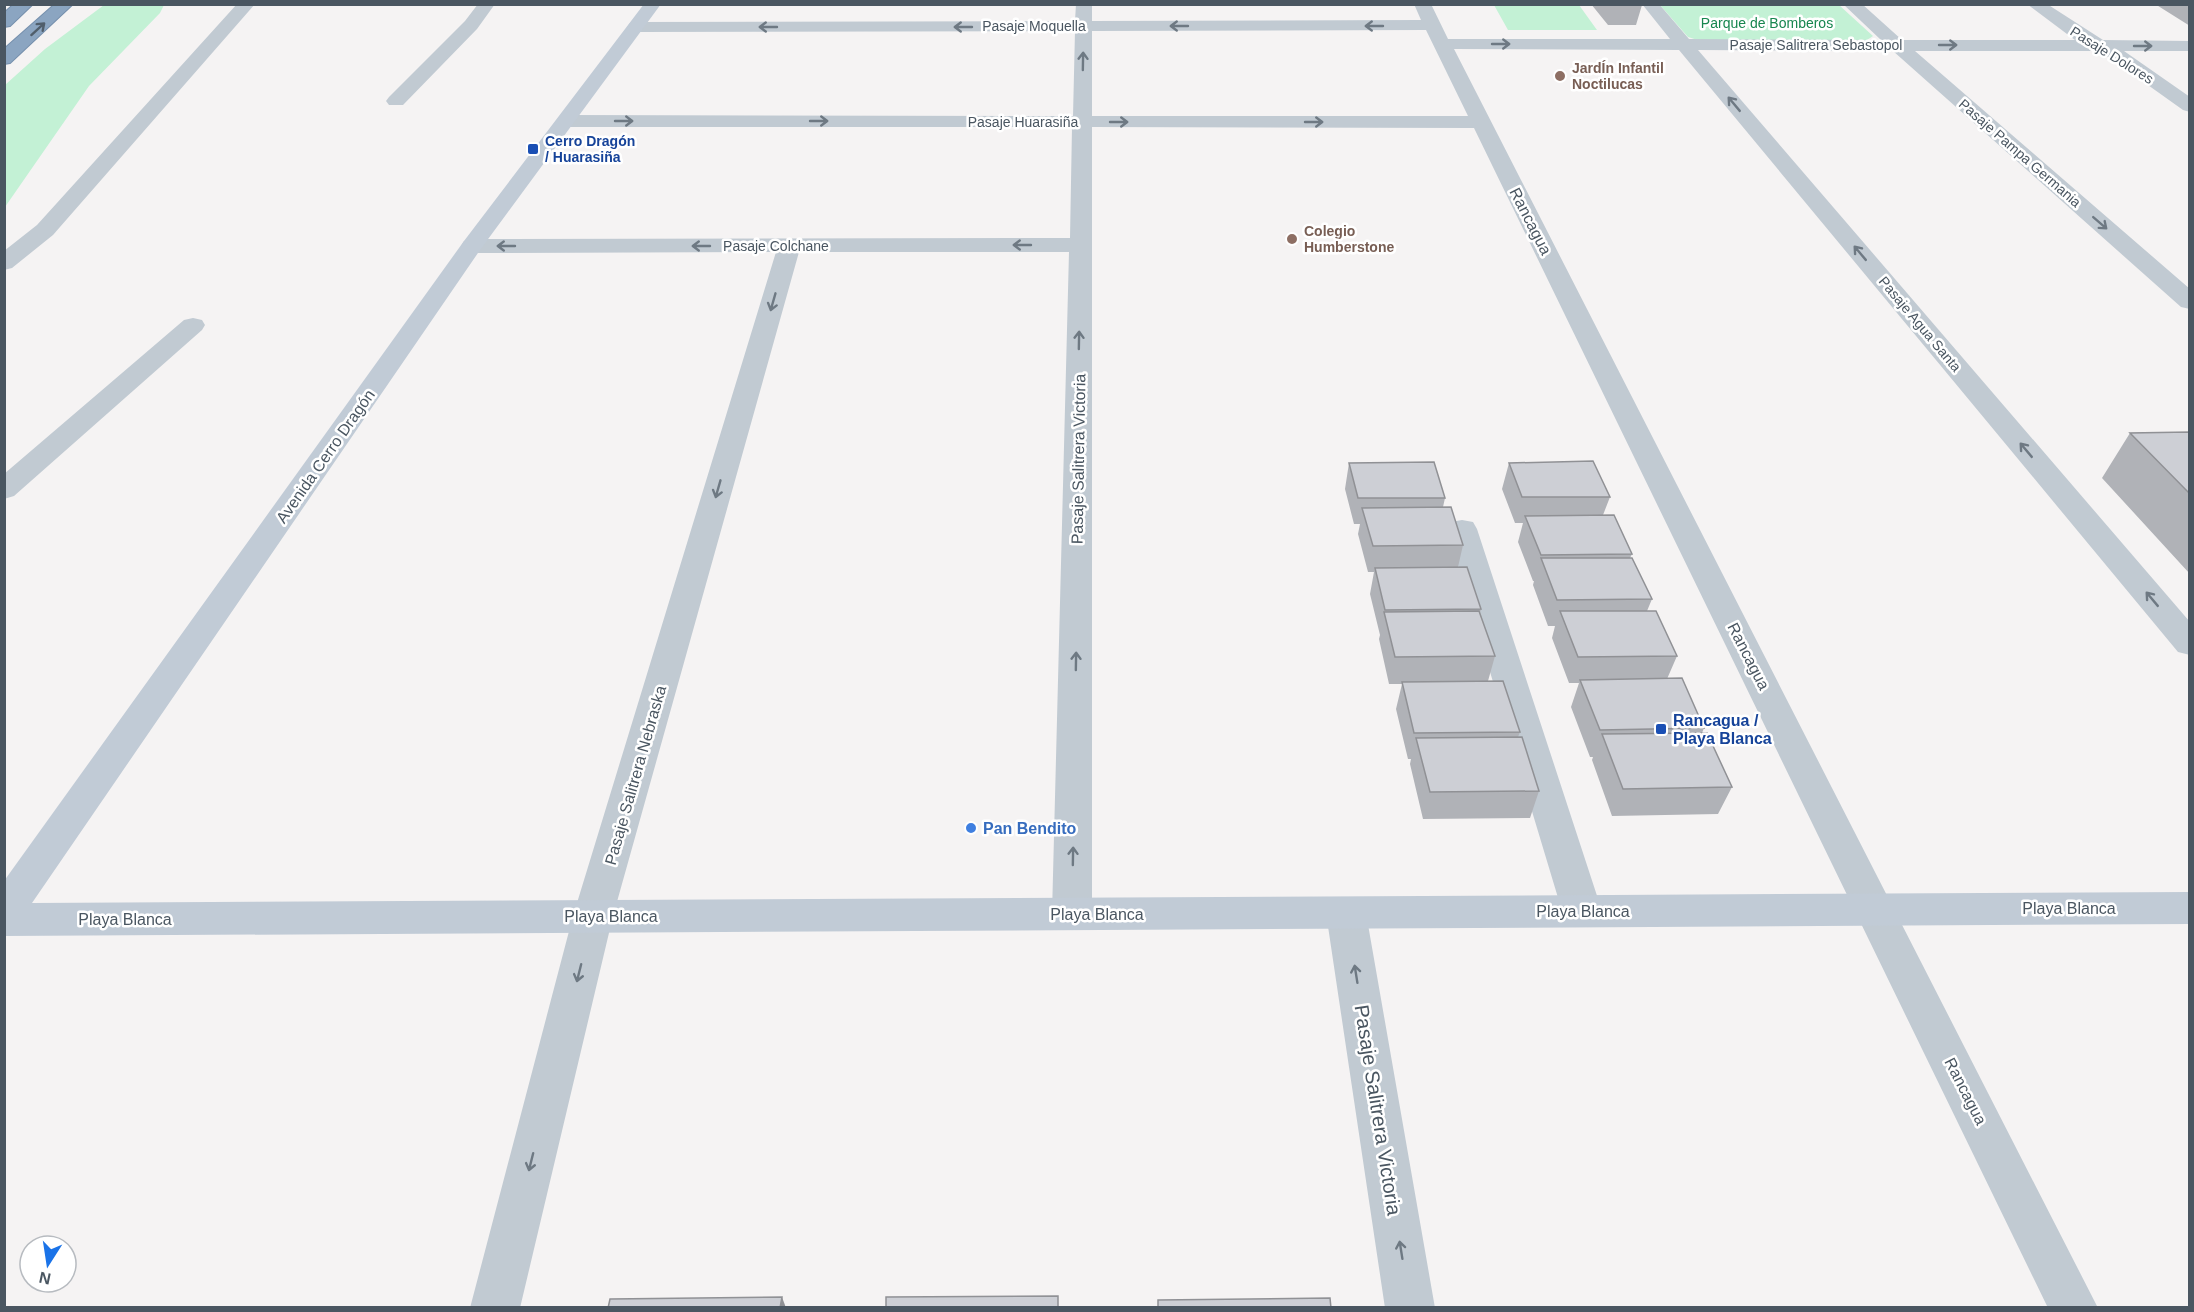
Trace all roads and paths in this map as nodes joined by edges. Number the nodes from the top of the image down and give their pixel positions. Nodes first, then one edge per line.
1 (25, 4) edge
2 (65, 4) edge
3 (247, 4) edge
4 (487, 4) edge
5 (653, 4) edge
6 (1650, 4) edge
7 (1851, 4) edge
8 (2035, 4) edge
9 (1083, 15) edge
10 (4, 21) edge
11 (1432, 25) edge
12 (636, 27) junction
13 (1684, 45) junction
14 (1897, 45) junction
15 (2100, 46) junction
16 (2190, 46) edge
17 (7, 55) edge
18 (396, 101) dead end
19 (2190, 106) edge
20 (566, 121) junction
21 (1082, 122) junction
22 (1481, 122) junction
23 (1080, 245) junction
24 (472, 246) junction
25 (789, 246) junction
26 (4, 263) edge
27 (2190, 302) edge
28 (193, 325) dead end
29 (4, 490) edge
30 (1462, 529) dead end
31 (2190, 644) edge
32 (2190, 908) edge
33 (1875, 910) junction
34 (1582, 911) junction
35 (4, 913) edge
36 (1346, 913) junction
37 (1072, 914) junction
38 (594, 916) junction
39 (4, 920) edge
40 (495, 1308) edge
41 (1410, 1308) edge
42 (2074, 1308) edge

1 - 10 highway
17 -> 2 highway
3 - 26 street
4 - 18 street
5 - 12 street, Avenida Cerro Dragón
6 - 13 street, Pasaje Agua Santa
7 - 14 street, Pasaje Pampa Germania
8 - 15 street, Pasaje Dolores
11 -> 9 street, Pasaje Moquella
9 -> 12 street, Pasaje Moquella
21 -> 9 street, Pasaje Salitrera Victoria
11 -> 13 street, Pasaje Salitrera Sebastopol
11 - 22 street, Rancagua
12 - 20 street, Avenida Cerro Dragón
13 - 14 street, Pasaje Salitrera Sebastopol
31 -> 13 street, Pasaje Agua Santa
14 -> 15 street, Pasaje Salitrera Sebastopol
14 -> 27 street, Pasaje Pampa Germania
15 -> 16 street, Pasaje Salitrera Sebastopol
15 - 19 street, Pasaje Dolores
20 -> 21 street, Pasaje Huarasiña
20 - 24 street, Avenida Cerro Dragón
21 -> 22 street, Pasaje Huarasiña
21 - 23 street, Pasaje Salitrera Victoria
22 - 33 street, Rancagua
23 -> 25 street, Pasaje Colchane
37 -> 23 street, Pasaje Salitrera Victoria
25 -> 24 street, Pasaje Colchane
24 - 35 street, Avenida Cerro Dragón
25 -> 38 street, Pasaje Salitrera Nebraska
28 - 29 street
30 - 34 street
32 - 33 street, Playa Blanca
33 - 34 street, Playa Blanca
33 - 42 street, Rancagua
34 - 36 street, Playa Blanca
36 - 37 street, Playa Blanca
41 -> 36 street, Pasaje Salitrera Victoria
37 - 38 street, Playa Blanca
38 - 39 street, Playa Blanca
38 -> 40 street, Pasaje Salitrera Nebraska

